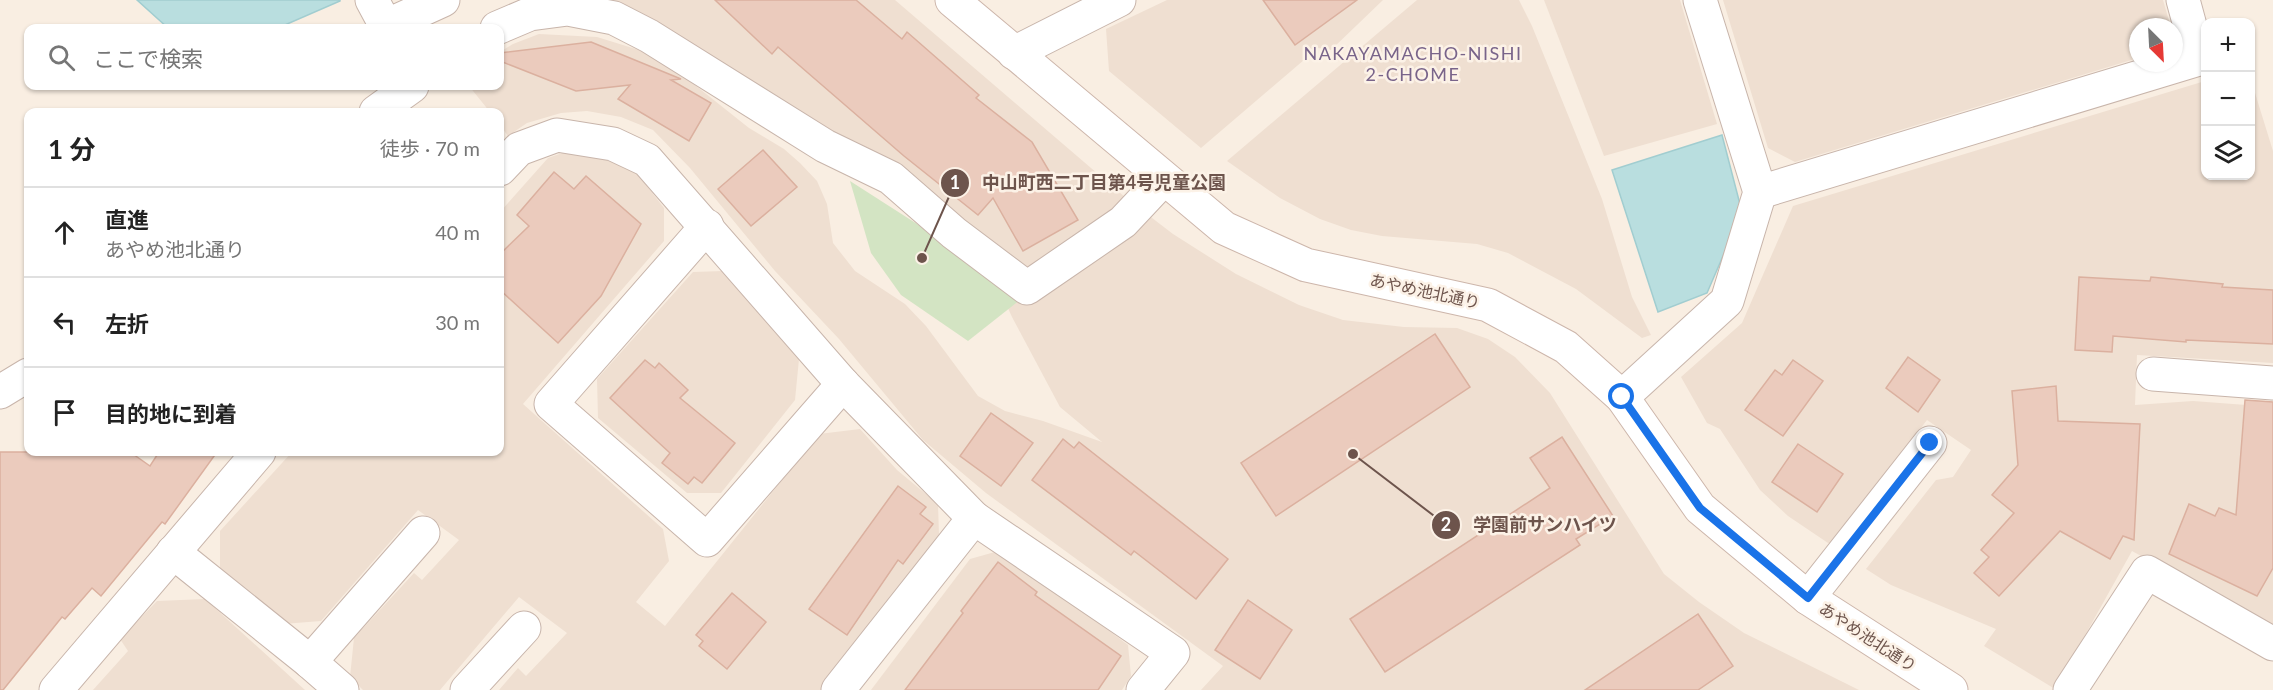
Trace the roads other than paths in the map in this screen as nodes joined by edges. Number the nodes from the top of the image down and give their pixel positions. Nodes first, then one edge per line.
1 (372, 0) edge
2 (443, 0) edge
3 (952, 0) edge
4 (1119, 0) edge
5 (1700, 0) edge
6 (2183, 0) edge
7 (385, 24) edge
8 (390, 24) edge
9 (504, 25) edge
10 (1014, 53) junction
11 (406, 90) edge
12 (382, 108) edge
13 (504, 166) edge
14 (1154, 189) dead end
15 (1760, 192) junction
16 (707, 226) junction
17 (2153, 374) dead end
18 (24, 377) edge
19 (2273, 383) edge
20 (843, 384) junction
21 (0, 392) edge
22 (1622, 397) junction
23 (1930, 443) dead end
24 (256, 456) edge
25 (974, 519) junction
26 (423, 533) dead end
27 (173, 552) junction
28 (1808, 598) junction
29 (524, 628) dead end
30 (2273, 644) edge
31 (310, 662) junction
32 (56, 690) edge
33 (342, 690) edge
34 (467, 690) edge
35 (838, 690) edge
36 (1143, 690) edge
37 (1951, 690) edge
38 (2070, 690) edge

1 - 7 street
2 - 8 street
3 - 10 street, あやめ池北通り
4 - 10 street
5 - 15 street
6 - 15 street
9 - 14 street
10 - 22 street, あやめ池北通り
11 - 12 street
13 - 16 street
15 - 22 street
16 - 20 street
16 - 20 street
17 - 19 street
18 - 21 street
20 - 25 street
22 - 28 street, あやめ池北通り
23 - 28 street
24 - 27 street
25 - 35 street
25 - 36 street
26 - 31 street
27 - 31 street
27 - 32 street
28 - 37 street, あやめ池北通り
29 - 34 street
30 - 38 street
31 - 33 street

